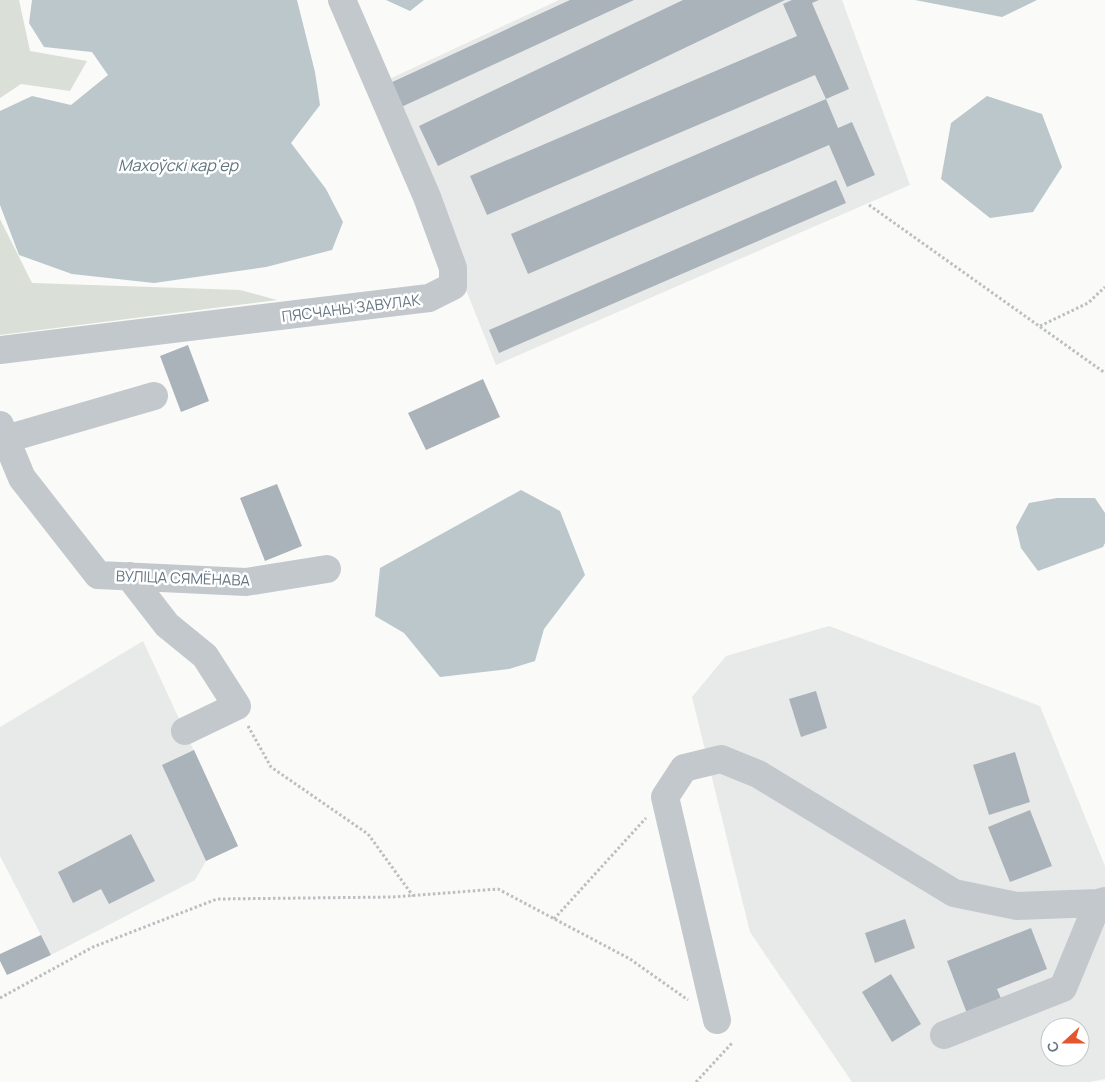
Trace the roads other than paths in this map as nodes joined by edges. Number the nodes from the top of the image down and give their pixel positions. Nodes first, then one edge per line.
1 (342, 0) edge
2 (0, 350) edge
3 (154, 396) dead end
4 (3, 432) edge
5 (327, 569) dead end
6 (128, 576) junction
7 (185, 731) dead end
8 (1102, 902) edge
9 (725, 1031) road end
10 (944, 1035) dead end

1 - 2 street, ПЯСЧАНЫ ЗАВУЛАК
3 - 4 street
4 - 6 street, ВУЛІЦА СЯМЁНАВА
5 - 6 street, ВУЛІЦА СЯМЁНАВА
6 - 7 street
8 - 9 street
8 - 10 street

